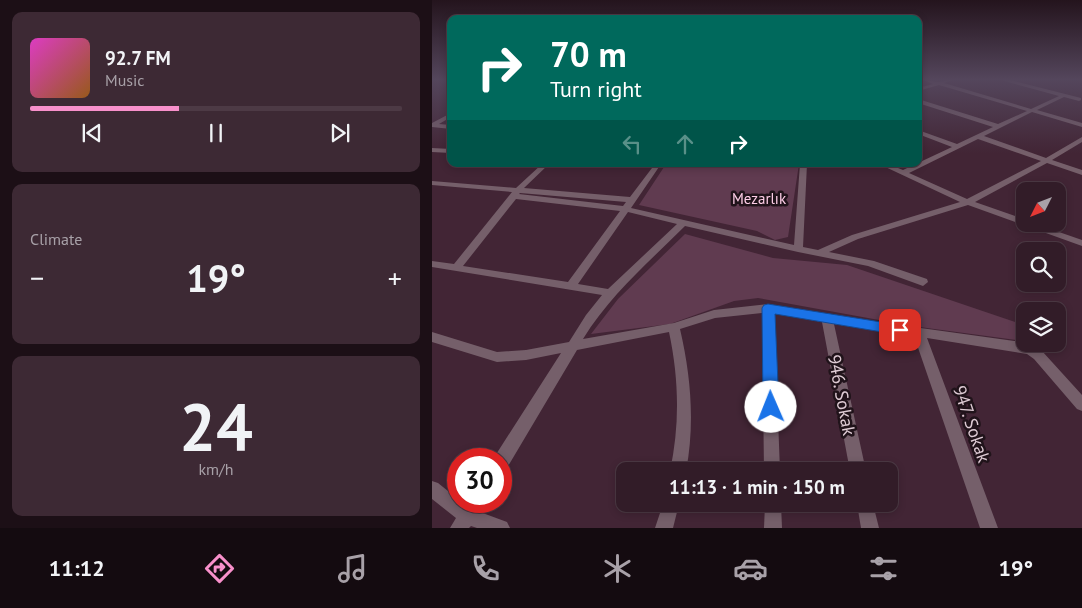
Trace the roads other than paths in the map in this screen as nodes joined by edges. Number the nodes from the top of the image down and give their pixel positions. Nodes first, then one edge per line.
1 (926, 104) edge
2 (1009, 104) edge
3 (1049, 104) edge
4 (1035, 111) junction
5 (432, 116) edge
6 (447, 116) edge
7 (447, 117) edge
8 (1082, 124) edge
9 (432, 125) edge
10 (447, 127) edge
11 (1000, 127) junction
12 (922, 133) edge
13 (979, 138) junction
14 (1082, 139) edge
15 (959, 147) junction
16 (432, 150) edge
17 (447, 151) edge
18 (1046, 161) junction
19 (922, 164) edge
20 (543, 167) edge
21 (656, 167) edge
22 (804, 167) edge
23 (890, 167) edge
24 (916, 167) edge
25 (903, 173) junction
26 (1082, 173) edge
27 (432, 183) edge
28 (516, 193) junction
29 (631, 200) junction
30 (968, 202) junction
31 (624, 209) junction
32 (1016, 219) edge
33 (684, 222) junction
34 (1051, 232) edge
35 (1082, 232) edge
36 (1077, 241) edge
37 (798, 249) junction
38 (819, 253) junction
39 (432, 264) edge
40 (456, 268) junction
41 (923, 282) dead end
42 (570, 287) junction
43 (610, 293) junction
44 (768, 308) junction
45 (827, 319) junction
46 (674, 327) junction
47 (919, 333) junction
48 (432, 337) edge
49 (571, 347) junction
50 (1082, 405) edge
51 (510, 448) edge
52 (680, 462) edge
53 (772, 462) edge
54 (856, 462) edge
55 (432, 490) edge
56 (669, 512) edge
57 (773, 512) edge
58 (866, 512) edge
59 (463, 522) edge
60 (501, 528) edge
61 (664, 528) edge
62 (773, 528) edge
63 (870, 528) edge
64 (989, 528) edge

1 - 11 street
2 - 4 street
3 - 4 street
4 - 8 street
4 - 11 street
5 - 6 street
7 - 9 street
9 - 10 street
11 - 13 street
12 - 15 street
13 - 15 street
13 - 18 street
14 - 18 street
15 - 19 street
16 - 17 street
18 - 26 street
18 - 30 street
20 - 28 street
21 - 29 street
22 - 37 street
23 - 25 street
24 - 25 street
25 - 30 street
27 - 28 street
28 - 29 street
28 - 31 street
28 - 40 street
29 - 31 street
30 - 32 street
30 - 38 street
31 - 33 street
31 - 42 street
33 - 37 street
33 - 43 street
34 - 36 street
35 - 36 street
37 - 38 street
38 - 41 street
39 - 40 street
40 - 42 street
42 - 43 street
43 - 49 street
44 - 45 street
44 - 46 street
44 - 53 street
45 - 47 street
45 - 54 street, 946. Sokak
46 - 49 street
46 - 52 street
47 - 50 street
47 - 64 street, 947. Sokak
48 - 49 street
49 - 51 street
55 - 59 street
56 - 61 street
57 - 62 street
58 - 63 street
59 - 60 street

